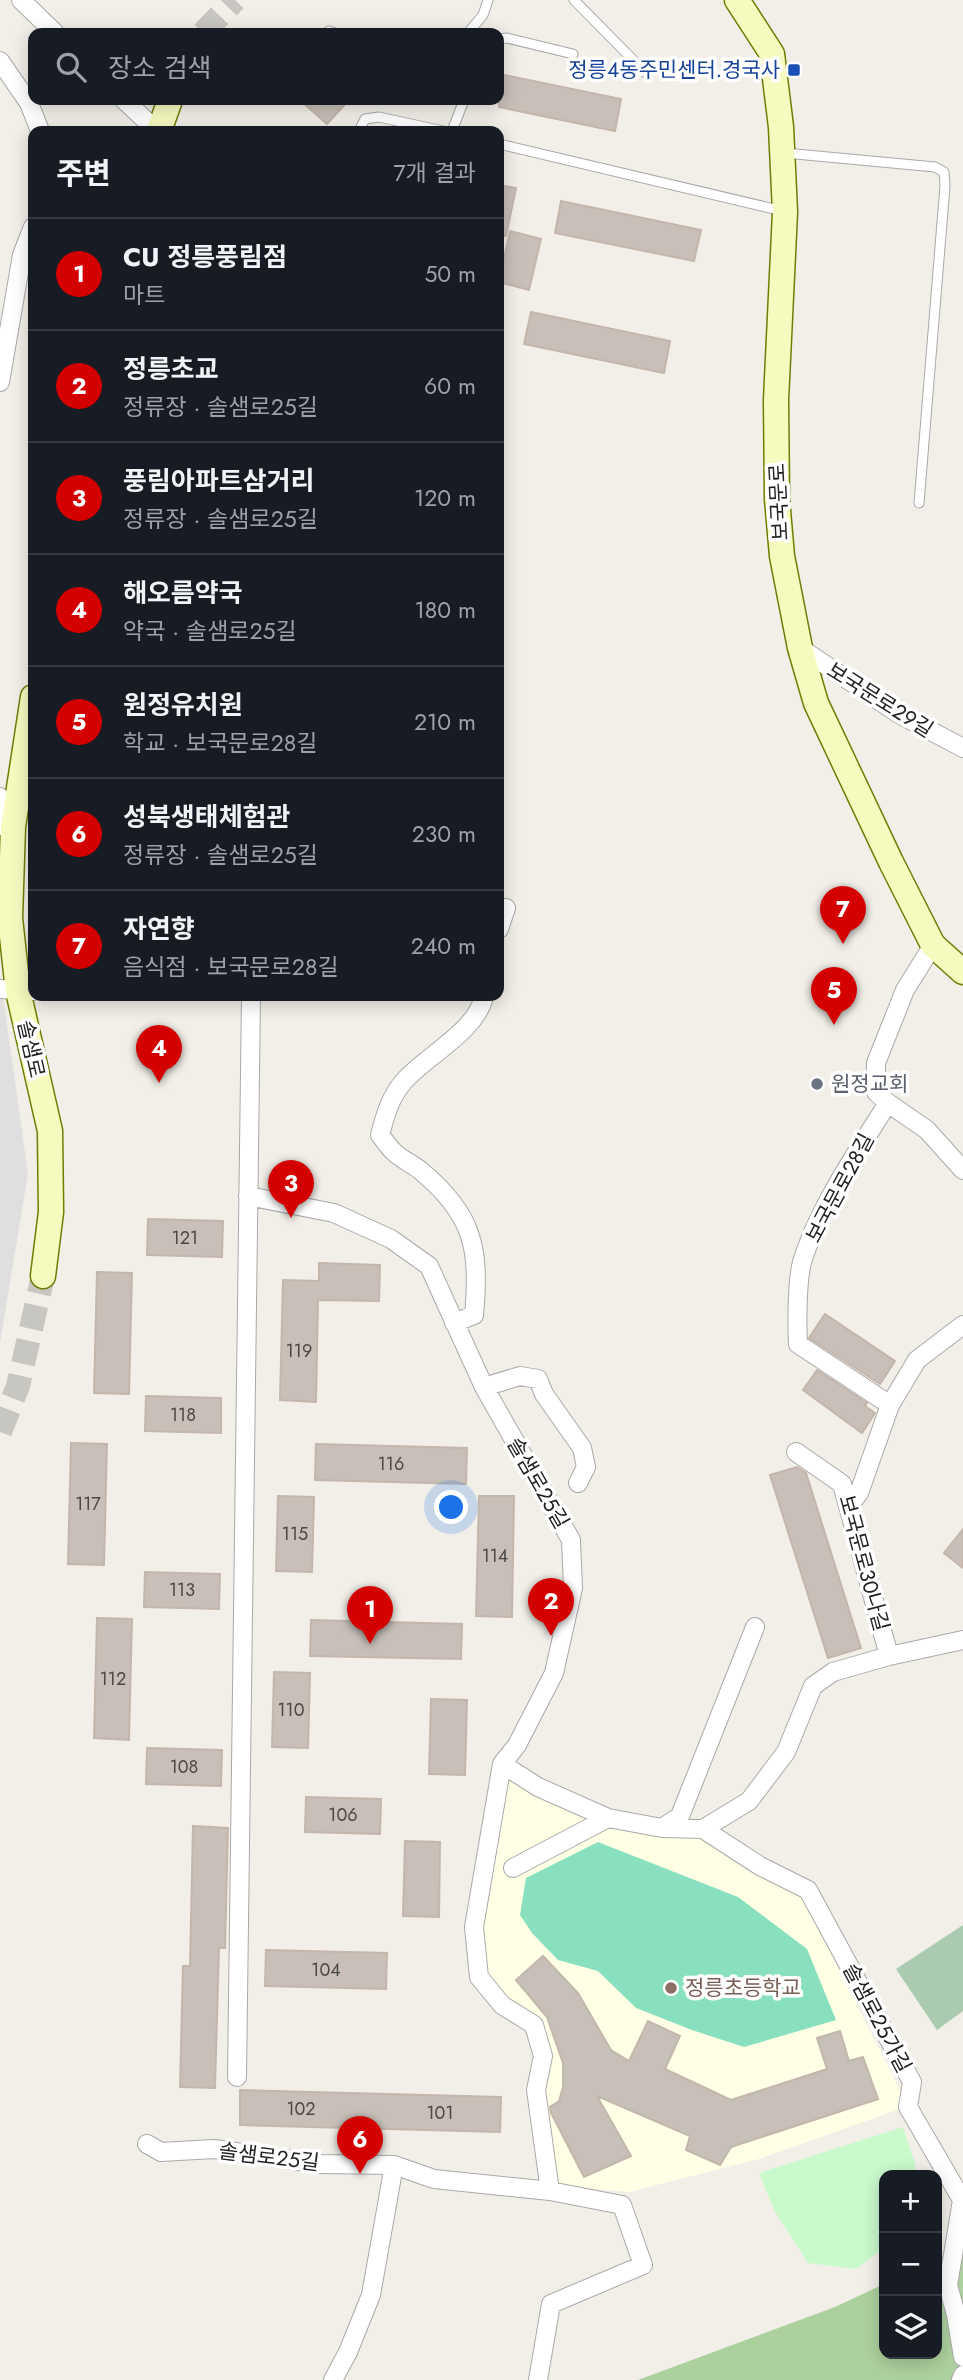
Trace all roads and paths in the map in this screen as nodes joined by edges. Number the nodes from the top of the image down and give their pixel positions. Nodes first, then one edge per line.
1 (21, 0) edge
2 (488, 0) edge
3 (574, 0) edge
4 (737, 0) edge
5 (50, 28) edge
6 (472, 28) edge
7 (504, 38) edge
8 (573, 54) dead end
9 (0, 61) edge
10 (647, 74) dead end
11 (28, 102) edge
12 (30, 105) edge
13 (129, 105) edge
14 (168, 105) edge
15 (462, 105) edge
16 (38, 126) edge
17 (153, 126) edge
18 (160, 126) edge
19 (362, 126) edge
20 (420, 126) edge
21 (454, 126) edge
22 (504, 145) edge
23 (783, 153) junction
24 (785, 212) junction
25 (28, 240) edge
26 (0, 382) edge
27 (919, 503) dead end
28 (800, 648) junction
29 (28, 721) edge
30 (963, 748) edge
31 (0, 797) edge
32 (6, 827) edge
33 (506, 908) dead end
34 (504, 914) edge
35 (933, 945) junction
36 (963, 972) edge
37 (17, 990) edge
38 (245, 1001) edge
39 (481, 1001) edge
40 (888, 1103) junction
41 (963, 1170) edge
42 (248, 1196) junction
43 (43, 1276) tunnel mouth
44 (454, 1323) junction
45 (963, 1325) edge
46 (484, 1387) junction
47 (890, 1405) junction
48 (796, 1452) dead end
49 (578, 1483) dead end
50 (848, 1507) junction
51 (755, 1627) dead end
52 (963, 1640) edge
53 (889, 1656) junction
54 (502, 1765) junction
55 (608, 1818) junction
56 (662, 1828) junction
57 (703, 1829) junction
58 (513, 1868) dead end
59 (237, 2077) dead end
60 (147, 2144) dead end
61 (394, 2165) junction
62 (550, 2191) junction
63 (963, 2357) edge
64 (963, 2375) edge
65 (333, 2380) edge
66 (538, 2380) edge
67 (961, 2380) edge

1 - 5 street
2 - 6 lane
3 - 10 lane
4 - 23 street, 보국문로
7 - 8 lane
9 - 11 street
12 - 16 street
13 - 17 street
14 - 18 street
15 - 21 lane
19 - 20 lane
22 - 24 lane
23 - 24 street, 보국문로
23 - 27 lane
24 - 28 street, 보국문로
25 - 26 street
28 - 30 street, 보국문로29길
28 - 35 street, 보국문로
29 - 32 street, 솔샘로
31 - 32 street
32 - 37 street, 솔샘로
33 - 34 street
35 - 36 street, 보국문로
35 - 40 street
37 - 43 street, 솔샘로
38 - 42 street
39 - 44 street
40 - 41 street
40 - 47 street, 보국문로28길
42 - 44 street, 솔샘로25길
42 - 59 street
44 - 46 street, 솔샘로25길
45 - 47 street
46 - 49 street
46 - 54 street, 솔샘로25길
47 - 50 street
48 - 50 street, 보국문로30나길
50 - 53 street, 보국문로30나길
51 - 56 street
52 - 53 street
53 - 57 street
54 - 55 street
54 - 62 street, 솔샘로25길
55 - 56 street
55 - 58 street
56 - 57 street
57 - 63 street, 솔샘로25가길
60 - 61 street, 솔샘로25길
61 - 62 street, 솔샘로25길
61 - 65 street
62 - 66 street, 솔샘로25길
64 - 67 street

